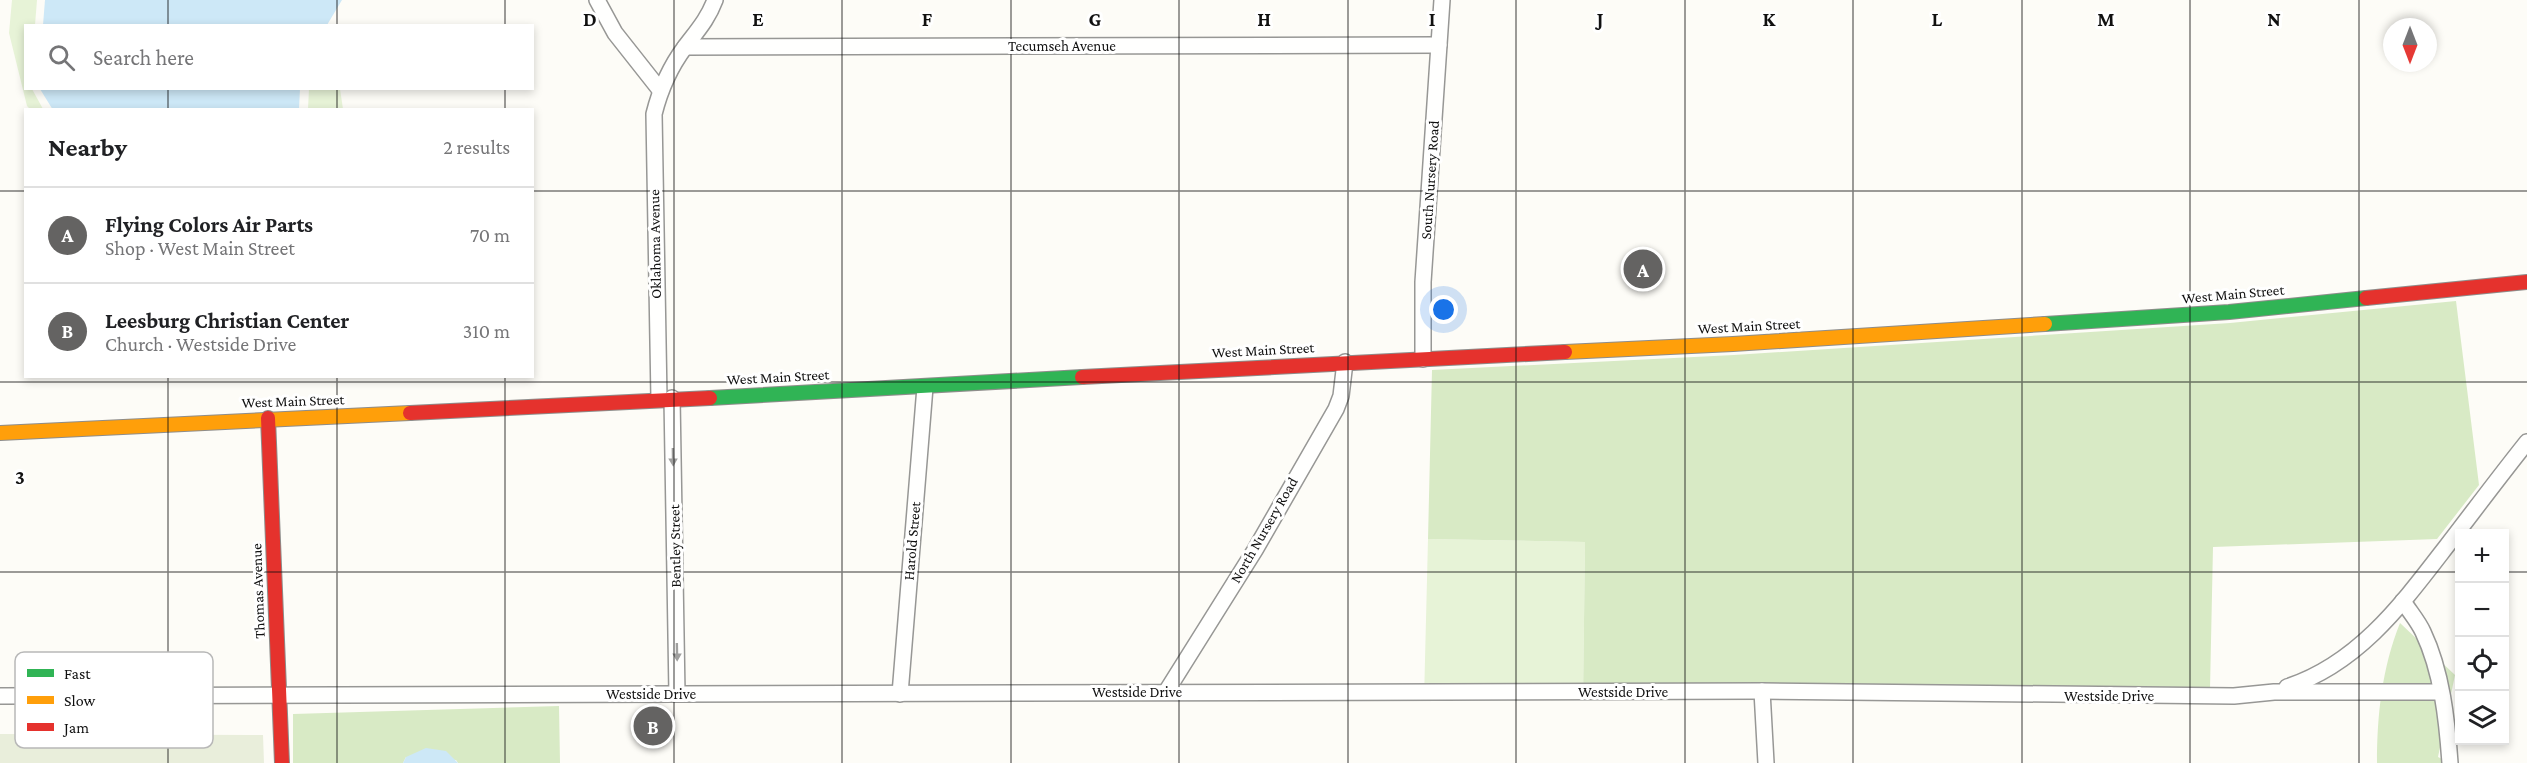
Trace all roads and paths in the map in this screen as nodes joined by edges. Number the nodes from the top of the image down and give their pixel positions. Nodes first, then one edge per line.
1 (597, 0) edge
2 (715, 0) edge
3 (1442, 0) edge
4 (1439, 45) junction
5 (685, 47) junction
6 (660, 90) junction
7 (2527, 282) edge
8 (1423, 359) junction
9 (1345, 362) junction
10 (925, 387) junction
11 (665, 399) junction
12 (268, 418) junction
13 (0, 433) edge
14 (2527, 442) edge
15 (2403, 601) junction
16 (1166, 692) junction
17 (1762, 692) junction
18 (2274, 692) junction
19 (2441, 692) junction
20 (677, 694) junction
21 (900, 694) junction
22 (213, 696) edge
23 (279, 696) junction
24 (282, 763) edge
25 (1766, 763) edge
26 (2450, 763) edge

1 - 6 street
2 - 5 street, Oklahoma Avenue
3 - 4 street, South Nursery Road
4 - 5 street, Tecumseh Avenue
4 - 8 street, South Nursery Road
5 - 6 street, Oklahoma Avenue
6 - 11 street, Oklahoma Avenue
7 - 8 main road, West Main Street
8 - 9 main road, West Main Street
9 - 10 main road, West Main Street
9 - 16 street, North Nursery Road
10 - 11 main road, West Main Street
10 - 21 street, Harold Street
11 - 12 main road, West Main Street
11 -> 20 street, Bentley Street
12 - 13 main road, West Main Street
12 - 23 main road, Thomas Avenue
14 - 15 street, Westside Drive
15 - 18 street, Westside Drive
15 - 19 street
16 - 17 street, Westside Drive
16 - 21 street, Westside Drive
17 - 18 street, Westside Drive
17 - 25 street
18 - 19 street, Westside Drive
19 - 26 street
20 - 21 street, Westside Drive
20 - 23 street, Westside Drive
22 - 23 street, Westside Drive
23 - 24 main road, Thomas Avenue

